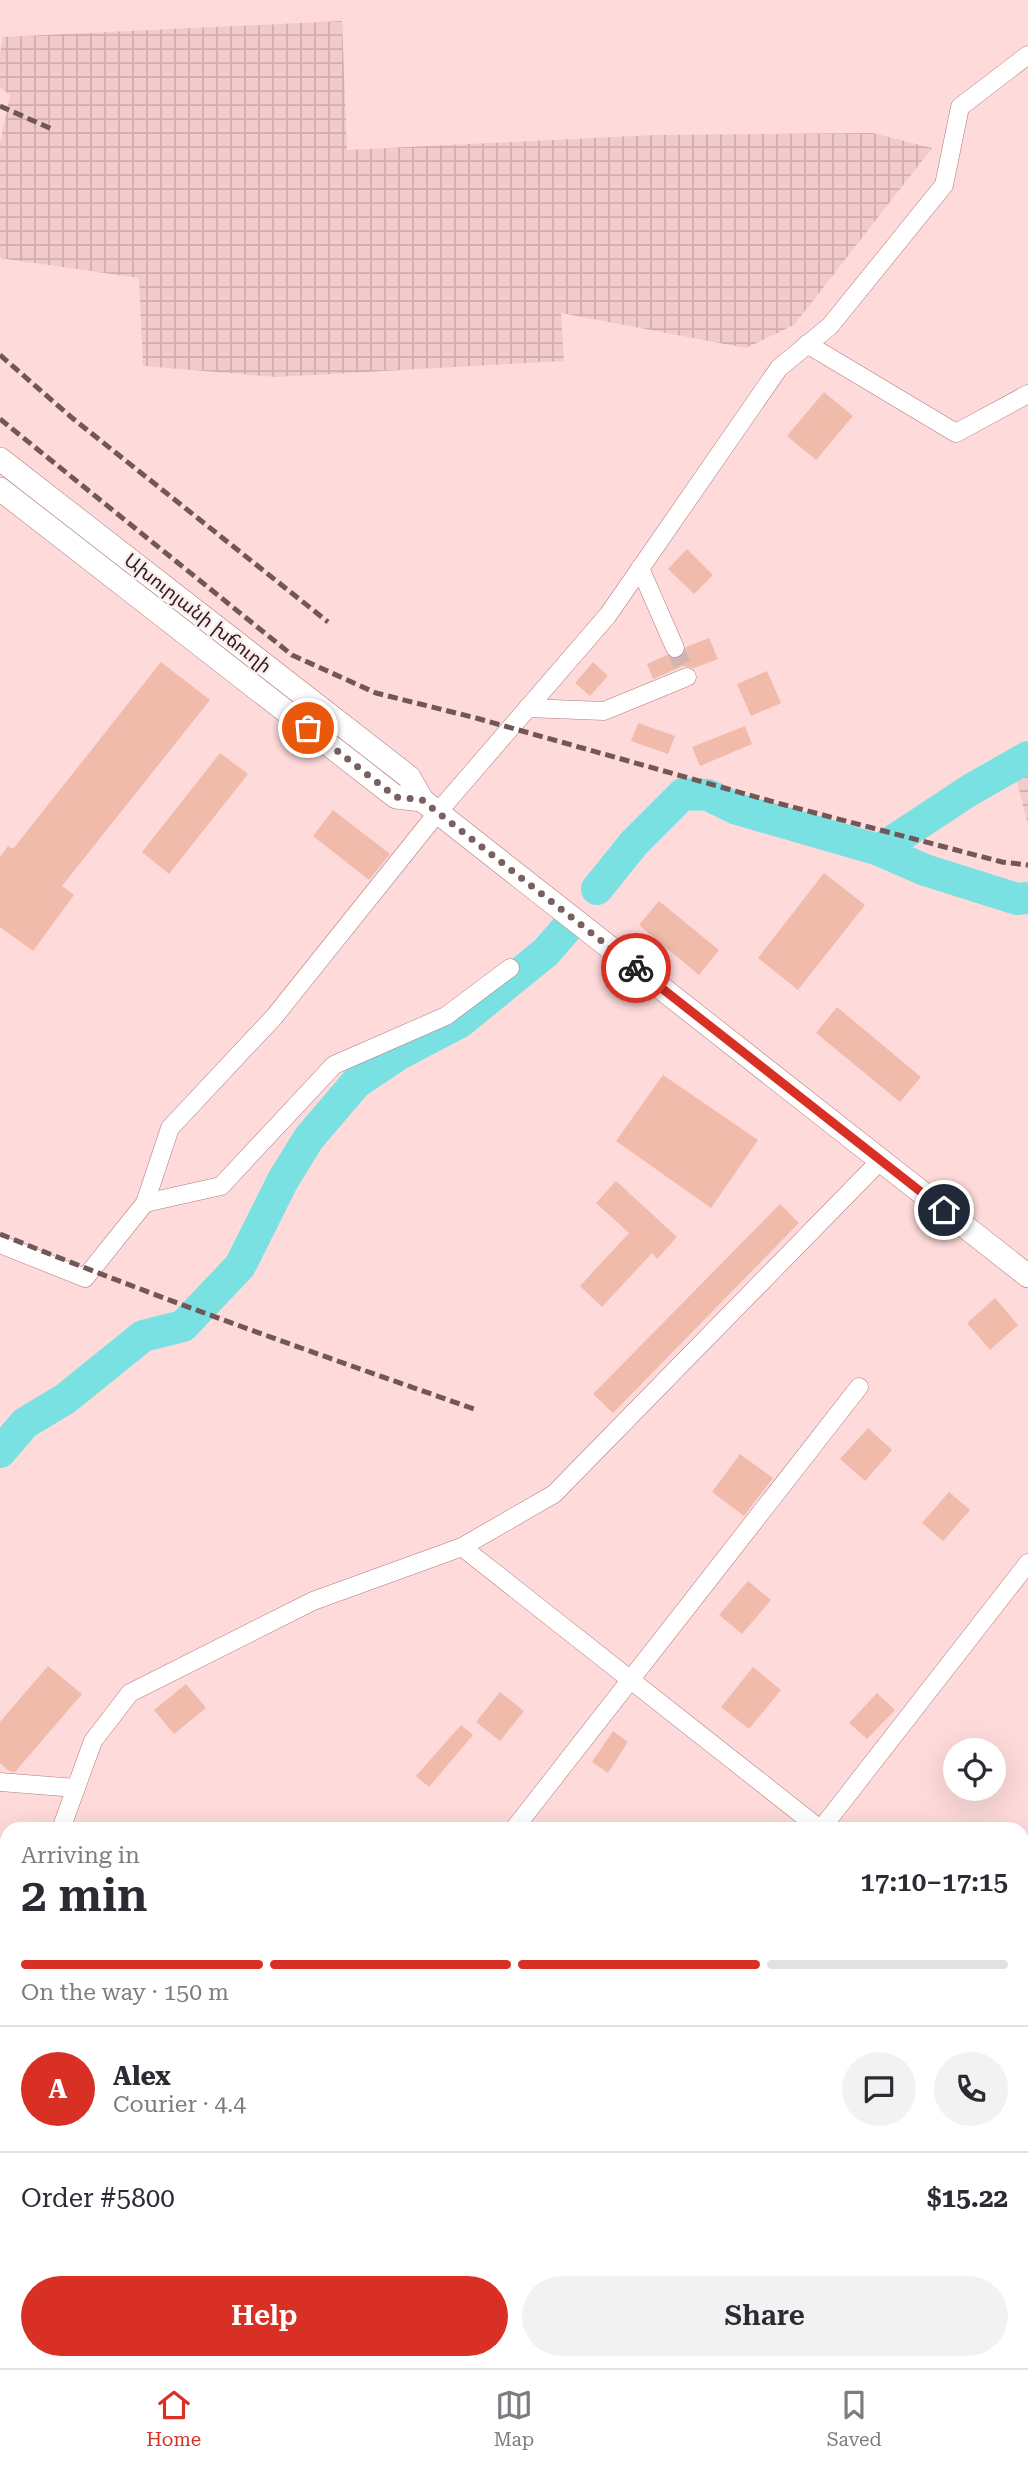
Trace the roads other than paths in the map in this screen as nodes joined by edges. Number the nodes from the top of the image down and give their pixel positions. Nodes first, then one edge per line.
1 (1028, 55) edge
2 (807, 344) junction
3 (1028, 394) edge
4 (0, 459) edge
5 (0, 489) edge
6 (640, 568) junction
7 (675, 648) tunnel mouth
8 (687, 677) dead end
9 (527, 708) junction
10 (430, 806) junction
11 (510, 968) dead end
12 (881, 1160) junction
13 (145, 1203) junction
14 (0, 1244) edge
15 (1028, 1276) edge
16 (859, 1387) dead end
17 (462, 1547) junction
18 (1028, 1563) edge
19 (631, 1680) junction
20 (0, 1782) edge
21 (76, 1788) junction
22 (64, 1822) edge
23 (519, 1822) edge
24 (812, 1822) edge
25 (826, 1822) edge

1 - 2 street
2 - 3 street
2 - 6 street
4 - 10 main road, Ախուրյանի խճուղի
5 - 10 main road, Ախուրյանի խճուղի
6 - 7 street
6 - 9 street
8 - 9 street
9 - 10 street
10 - 12 main road, Ախուրյանի խճուղի
10 - 13 street
11 - 13 street
12 - 15 main road, Ախուրյանի խճուղի
12 - 17 street
13 - 14 street
16 - 19 street
17 - 19 street
17 - 21 street
18 - 25 street
19 - 23 street
19 - 24 street
20 - 21 street
21 - 22 street

